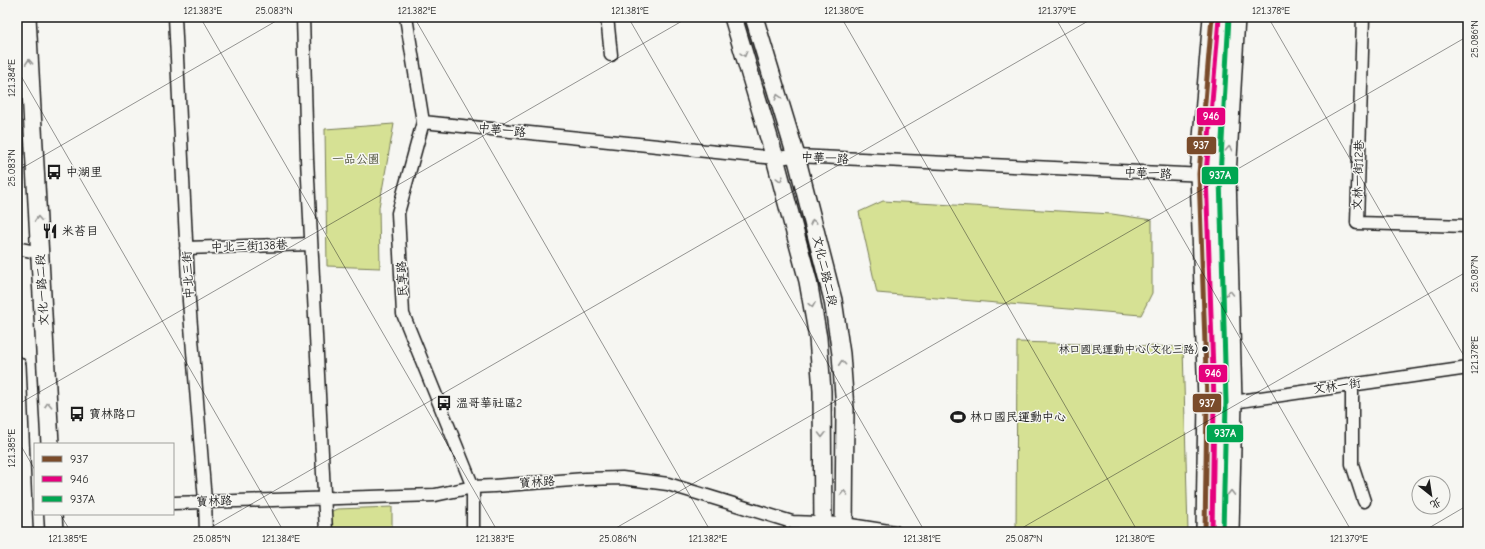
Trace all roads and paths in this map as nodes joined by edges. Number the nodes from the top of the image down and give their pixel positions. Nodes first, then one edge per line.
1 (27, 17) edge
2 (175, 17) edge
3 (303, 17) edge
4 (406, 17) edge
5 (607, 17) edge
6 (733, 17) edge
7 (754, 17) edge
8 (1212, 17) edge
9 (1236, 17) edge
10 (1363, 17) edge
11 (611, 55) dead end
12 (423, 122) junction
13 (796, 156) junction
14 (775, 158) junction
15 (1199, 174) junction
16 (1228, 176) junction
17 (1468, 226) edge
18 (311, 244) junction
19 (17, 248) edge
20 (186, 248) junction
21 (40, 253) junction
22 (17, 365) edge
23 (1468, 368) edge
24 (1352, 384) junction
25 (1207, 400) junction
26 (1233, 402) junction
27 (50, 443) edge
28 (473, 487) junction
29 (324, 497) junction
30 (205, 501) junction
31 (1364, 501) dead end
32 (174, 503) edge
33 (25, 509) edge
34 (53, 515) edge
35 (823, 527) edge
36 (844, 528) edge
37 (24, 532) edge
38 (54, 532) edge
39 (206, 532) edge
40 (326, 532) edge
41 (473, 532) edge
42 (895, 532) edge
43 (1205, 532) edge
44 (1230, 532) edge

21 -> 1 street, 文化一路二段
2 - 20 street, 中北三街
3 - 18 street
4 - 12 street, 民享路
5 - 11 street
6 -> 14 street, 文化二路二段
13 -> 7 street, 文化二路二段
8 - 15 street
16 -> 9 street
10 - 17 street, 文林一街12巷
12 - 14 street, 中華一路
12 - 28 street, 民享路
13 - 14 street, 中華一路
13 - 15 street, 中華一路
36 -> 13 street, 文化二路二段
14 -> 35 street, 文化二路二段
15 - 16 street, 中華一路
15 - 25 street
26 -> 16 street
18 - 20 street, 中北三街138巷
18 - 29 street
19 - 21 street
20 - 30 street, 中北三街
27 -> 21 street, 文化一路二段
22 - 33 street
23 - 24 street, 文林一街
24 - 26 street, 文林一街
24 - 31 street
25 - 26 street, 文林一街
25 - 43 street
44 -> 26 street
28 - 29 street, 寶林路
28 - 35 street, 寶林路
28 - 41 street, 民享路
29 - 30 street, 寶林路
29 - 40 street
30 - 32 street, 寶林路
30 - 39 street, 中北三街
33 - 37 street
34 - 38 street
35 - 36 street, 寶林路
36 - 42 street, 寶林路

